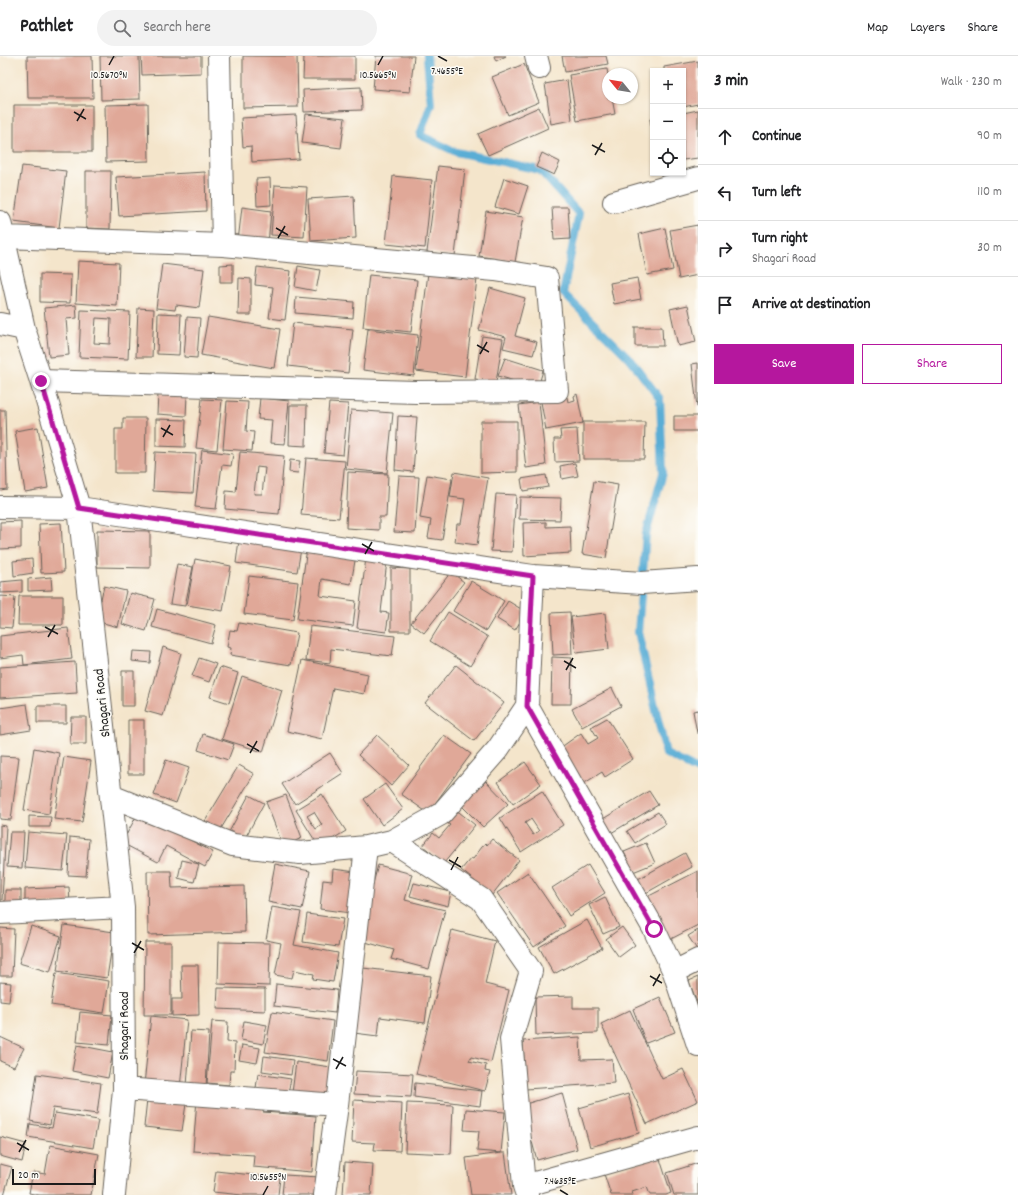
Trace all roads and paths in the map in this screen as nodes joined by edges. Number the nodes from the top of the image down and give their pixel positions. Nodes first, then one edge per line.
1 (219, 56) edge
2 (698, 178) edge
3 (614, 202) dead end
4 (2, 229) edge
5 (223, 245) junction
6 (0, 324) edge
7 (24, 329) junction
8 (41, 381) junction
9 (0, 507) edge
10 (79, 508) junction
11 (533, 576) junction
12 (698, 579) edge
13 (527, 706) junction
14 (111, 796) junction
15 (392, 841) junction
16 (366, 847) junction
17 (123, 907) junction
18 (0, 913) edge
19 (698, 960) edge
20 (674, 972) junction
21 (698, 1046) edge
22 (124, 1089) junction
23 (337, 1105) junction
24 (698, 1137) edge
25 (526, 1190) edge
26 (114, 1195) edge
27 (325, 1195) edge

1 - 5 street
2 - 3 street
4 - 5 street
4 - 7 street, Shagari Road
5 - 8 street
6 - 7 street
7 - 8 street, Shagari Road
8 - 10 street, Shagari Road
9 - 10 street
10 - 11 street
10 - 14 street, Shagari Road
11 - 12 street
11 - 13 street
13 - 15 street
13 - 20 street
14 - 16 street
14 - 17 street, Shagari Road
15 - 16 street
15 - 25 street
16 - 23 street
17 - 18 street
17 - 22 street, Shagari Road
19 - 20 street
20 - 21 street
22 - 23 street
22 - 26 street, Shagari Road
23 - 27 street
24 - 25 street

